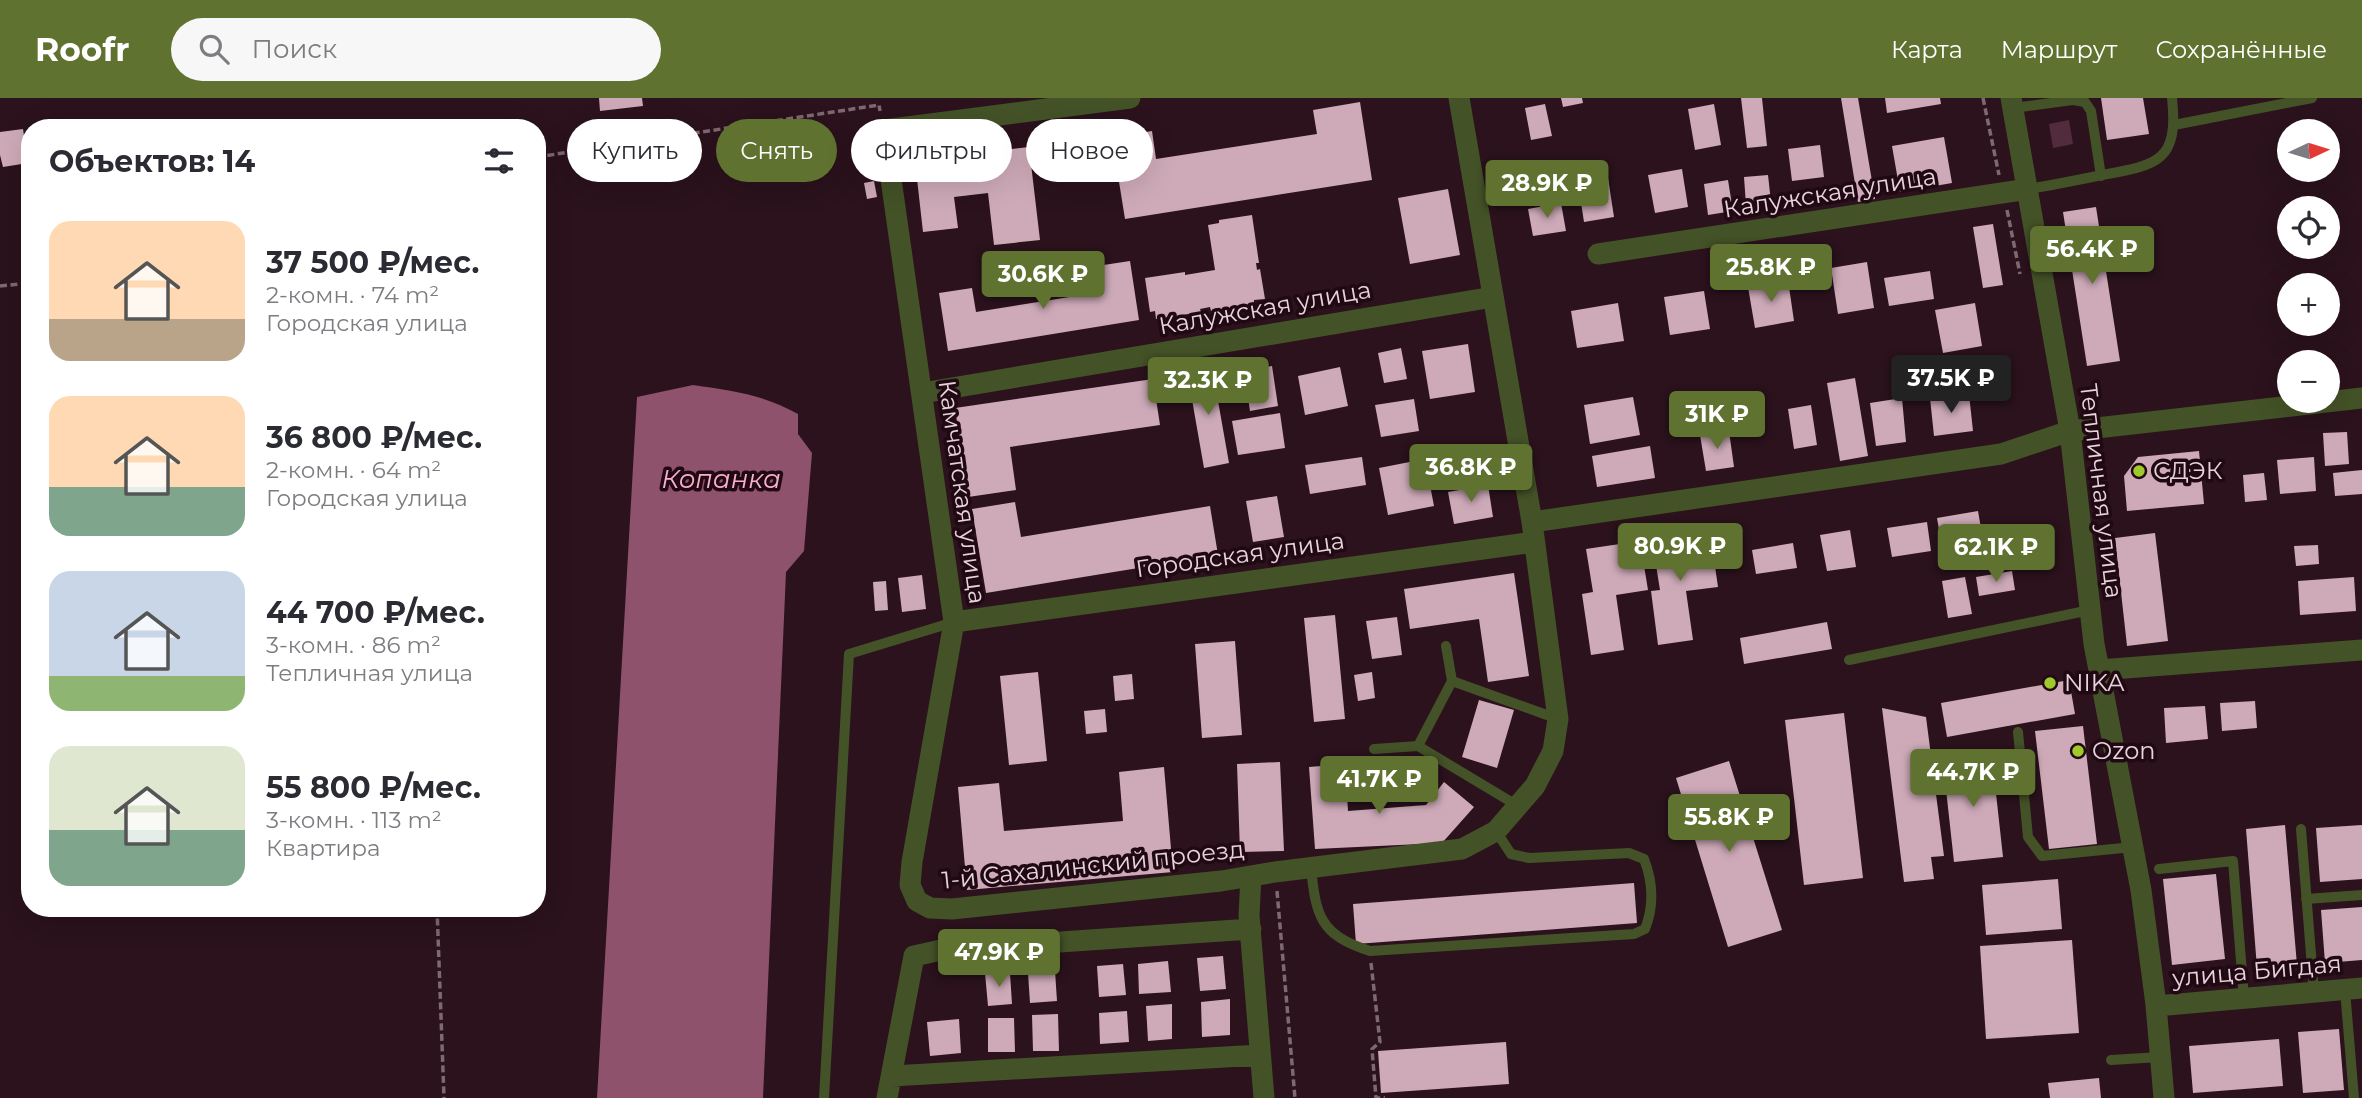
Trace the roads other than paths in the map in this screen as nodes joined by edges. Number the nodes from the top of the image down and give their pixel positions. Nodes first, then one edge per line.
1 (1130, 98) edge
2 (1459, 98) edge
3 (2172, 98) edge
4 (2312, 98) edge
5 (2012, 103) edge
6 (2174, 125) junction
7 (2101, 176) junction
8 (2028, 190) junction
9 (1598, 254) dead end
10 (1493, 297) junction
11 (922, 393) junction
12 (2362, 398) edge
13 (2070, 431) junction
14 (1533, 532) junction
15 (2090, 610) junction
16 (954, 622) junction
17 (1446, 646) dead end
18 (2362, 650) edge
19 (1849, 660) dead end
20 (2099, 670) junction
21 (1452, 681) junction
22 (1558, 719) junction
23 (2018, 732) dead end
24 (1418, 746) junction
25 (1374, 749) dead end
26 (1518, 806) junction
27 (2301, 830) dead end
28 (1496, 831) junction
29 (2133, 847) junction
30 (1311, 868) junction
31 (2159, 869) dead end
32 (1251, 876) junction
33 (2362, 895) edge
34 (2306, 898) junction
35 (917, 901) joint
36 (1251, 929) junction
37 (2354, 989) edge
38 (2314, 992) junction
39 (2244, 998) junction
40 (2156, 1006) junction
41 (1260, 1055) junction
42 (2160, 1057) junction
43 (2111, 1060) dead end
44 (892, 1076) junction
45 (824, 1098) edge
46 (887, 1098) edge
47 (1264, 1098) edge
48 (2164, 1098) edge
49 (2354, 1098) edge

1 - 11 street, Камчатская улица
2 - 10 street
3 - 6 lane
4 - 6 lane
5 - 7 lane
5 - 8 street, Тепличная улица
6 - 7 lane
7 - 8 lane
8 - 9 street, Калужская улица
8 - 13 street, Тепличная улица
10 - 11 street, Калужская улица
10 - 14 street
11 - 16 street, Камчатская улица
12 - 13 street, Городская улица
13 - 14 street, Городская улица
13 - 15 street, Тепличная улица
14 - 16 street, Городская улица
14 - 22 street
15 - 19 lane
15 - 20 street, Тепличная улица
16 - 35 street, Камчатская улица
16 - 45 lane
17 - 21 lane
18 - 20 street
20 - 29 street, Тепличная улица
21 - 22 lane
21 - 24 lane
22 - 26 street
23 - 29 lane
24 - 25 lane
24 - 26 lane
26 - 28 street
27 - 34 lane
28 - 30 street, 1-й Сахалинский проезд
28 - 30 lane
29 - 40 street, Тепличная улица
30 - 32 street, 1-й Сахалинский проезд
31 - 39 lane
32 - 35 street, 1-й Сахалинский проезд
32 - 36 street
33 - 34 lane
34 - 38 lane
36 - 41 street
36 - 44 street
37 - 38 street, улица Бигдая
37 - 49 lane
38 - 39 street, улица Бигдая
39 - 40 street, улица Бигдая
40 - 42 street, Тепличная улица
41 - 44 street
41 - 47 street
42 - 43 lane
42 - 48 street, Тепличная улица
44 - 46 street

